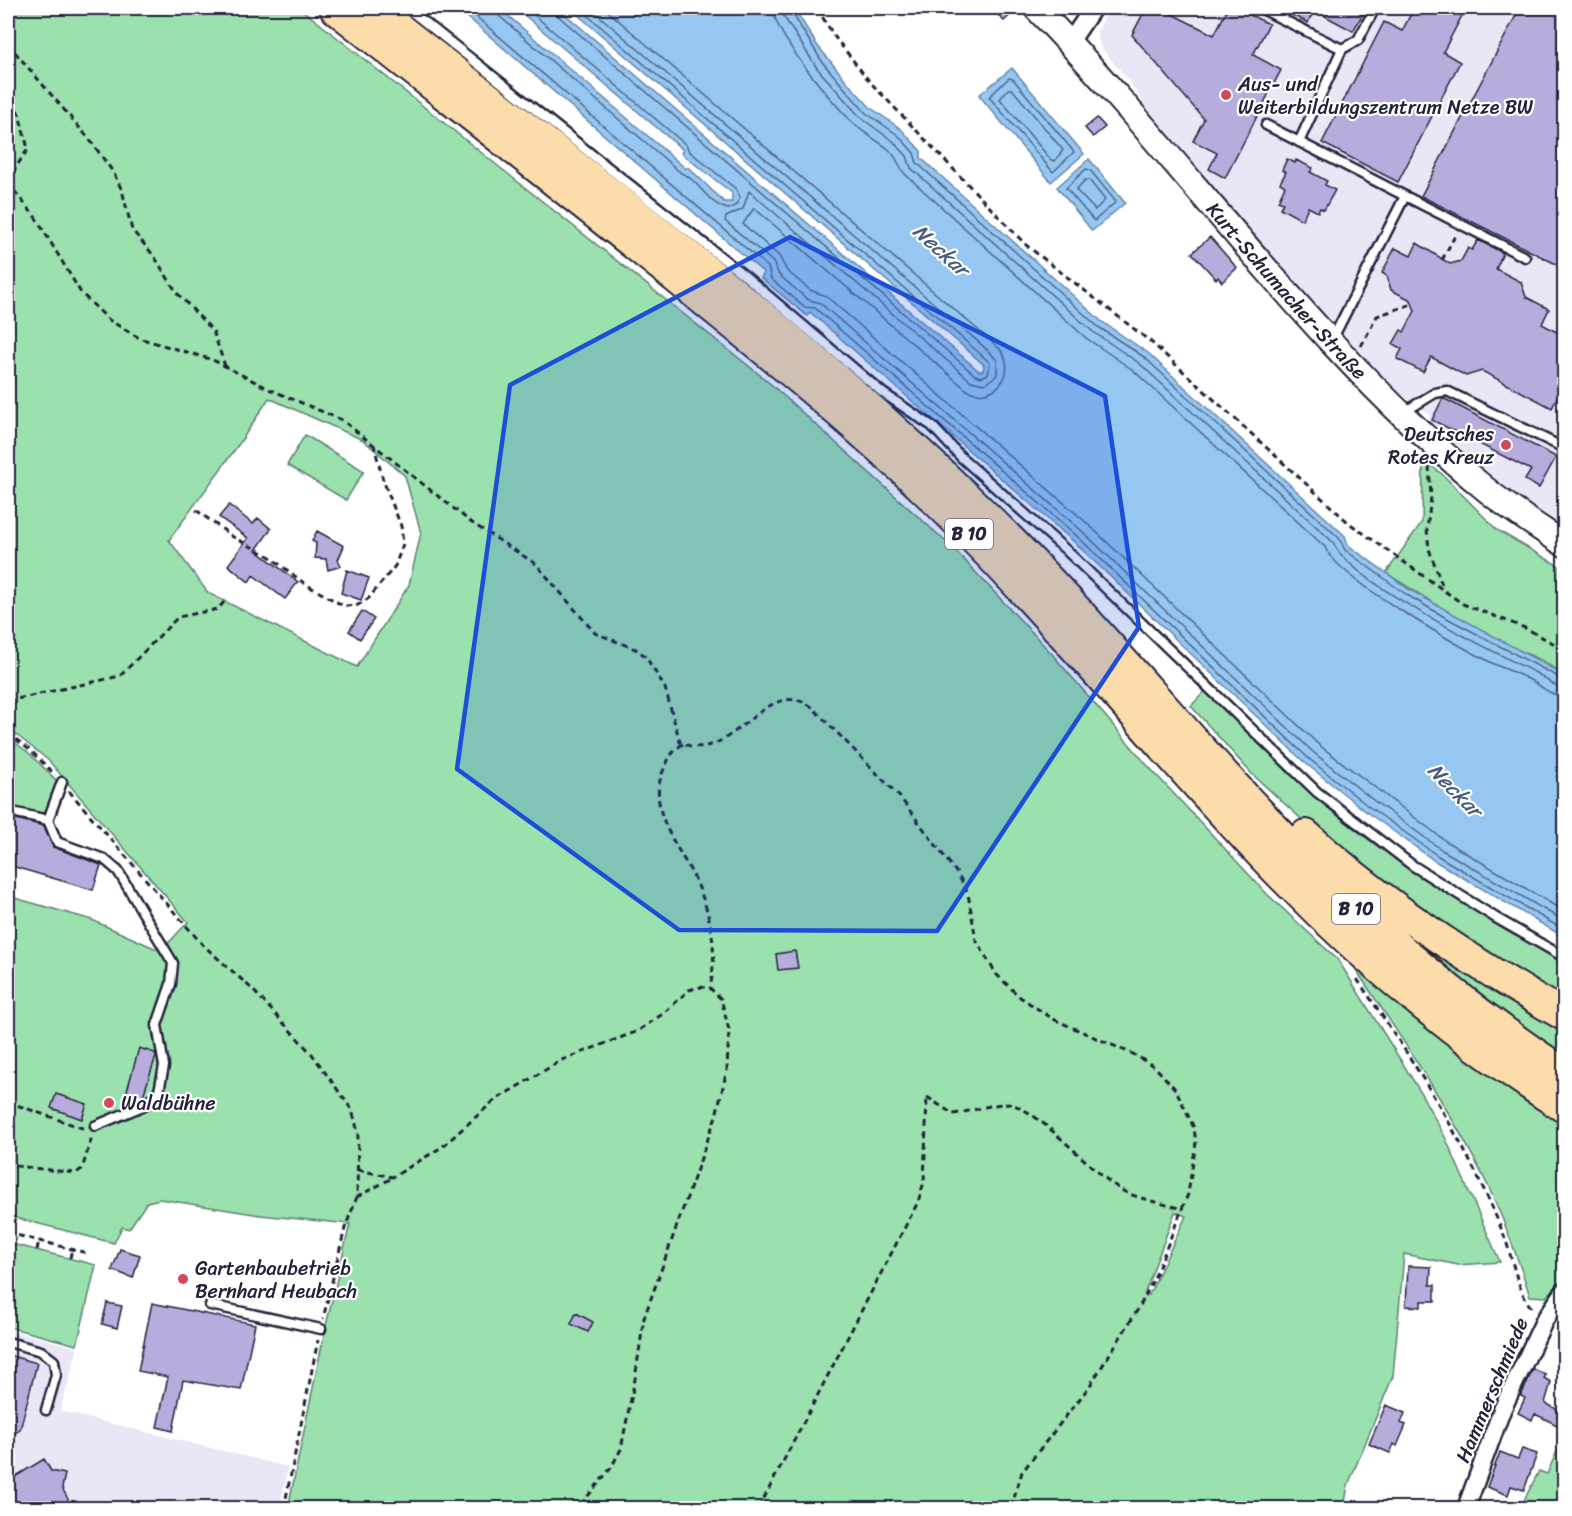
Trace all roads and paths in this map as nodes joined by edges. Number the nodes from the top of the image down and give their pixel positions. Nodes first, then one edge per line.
1 (335, 8) edge
2 (374, 8) edge
3 (817, 8) edge
4 (1036, 8) edge
5 (1093, 8) edge
6 (1260, 8) edge
7 (1375, 8) edge
8 (411, 9) edge
9 (1070, 42) junction
10 (8, 44) edge
11 (1342, 49) junction
12 (8, 91) edge
13 (1266, 125) dead end
14 (1299, 142) junction
15 (8, 181) edge
16 (1405, 196) junction
17 (1461, 224) junction
18 (1525, 257) dead end
19 (1442, 260) dead end
20 (1412, 304) dead end
21 (1331, 341) junction
22 (1352, 363) junction
23 (225, 366) junction
24 (1401, 413) junction
25 (1430, 441) junction
26 (374, 443) junction
27 (1564, 448) edge
28 (196, 510) dead end
29 (1564, 544) edge
30 (1442, 587) junction
31 (225, 601) dead end
32 (1564, 654) edge
33 (8, 701) edge
34 (1173, 717) junction
35 (8, 733) edge
36 (683, 744) junction
37 (62, 782) junction
38 (8, 811) edge
39 (48, 820) junction
40 (14, 867) dead end
41 (8, 870) edge
42 (1564, 957) edge
43 (1355, 976) dead end
44 (710, 988) junction
45 (1564, 1015) edge
46 (1564, 1073) edge
47 (8, 1102) edge
48 (1564, 1107) edge
49 (95, 1126) junction
50 (8, 1157) edge
51 (393, 1177) junction
52 (357, 1197) dead end
53 (1183, 1209) junction
54 (8, 1233) edge
55 (39, 1241) junction
56 (72, 1249) junction
57 (37, 1250) dead end
58 (87, 1253) dead end
59 (70, 1258) dead end
60 (1564, 1292) edge
61 (210, 1305) dead end
62 (1545, 1319) junction
63 (321, 1329) dead end
64 (8, 1342) edge
65 (46, 1410) dead end
66 (578, 1509) edge
67 (759, 1509) edge
68 (1011, 1509) edge
69 (1466, 1509) edge

1 - 48 highway, B 10
2 - 34 highway, B 10
3 - 30 path
4 - 9 street, Kurt-Schumacher-Straße
5 - 9 street
6 - 11 lane
7 - 11 lane
8 - 42 lane
9 - 21 street, Kurt-Schumacher-Straße
10 - 23 path
11 - 14 lane
12 - 15 path
13 - 14 lane
14 - 16 lane
15 - 23 path
16 - 17 lane
16 - 21 lane
17 - 18 lane
17 - 19 path
20 - 22 path
21 - 22 street, Kurt-Schumacher-Straße
22 - 24 street, Kurt-Schumacher-Straße
23 - 26 path
24 - 25 street, Kurt-Schumacher-Straße
24 - 27 lane
25 - 29 street, Kurt-Schumacher-Straße
25 - 30 path
26 - 28 path
26 - 36 path
30 - 32 path
31 - 33 path
34 - 45 highway
34 - 46 highway, B 10
35 - 37 path
36 - 44 path
36 - 53 path
37 - 39 lane
37 - 51 path
38 - 39 lane
39 - 49 lane
40 - 41 path
43 - 62 path
44 - 51 path
44 - 66 path
47 - 49 path
49 - 50 path
51 - 52 path
53 - 67 path
53 - 68 path
54 - 55 path
55 - 56 path
55 - 57 path
56 - 58 path
56 - 59 path
60 - 62 street, Hammerschmiede
61 - 63 lane
62 - 69 street, Hammerschmiede
64 - 65 lane

